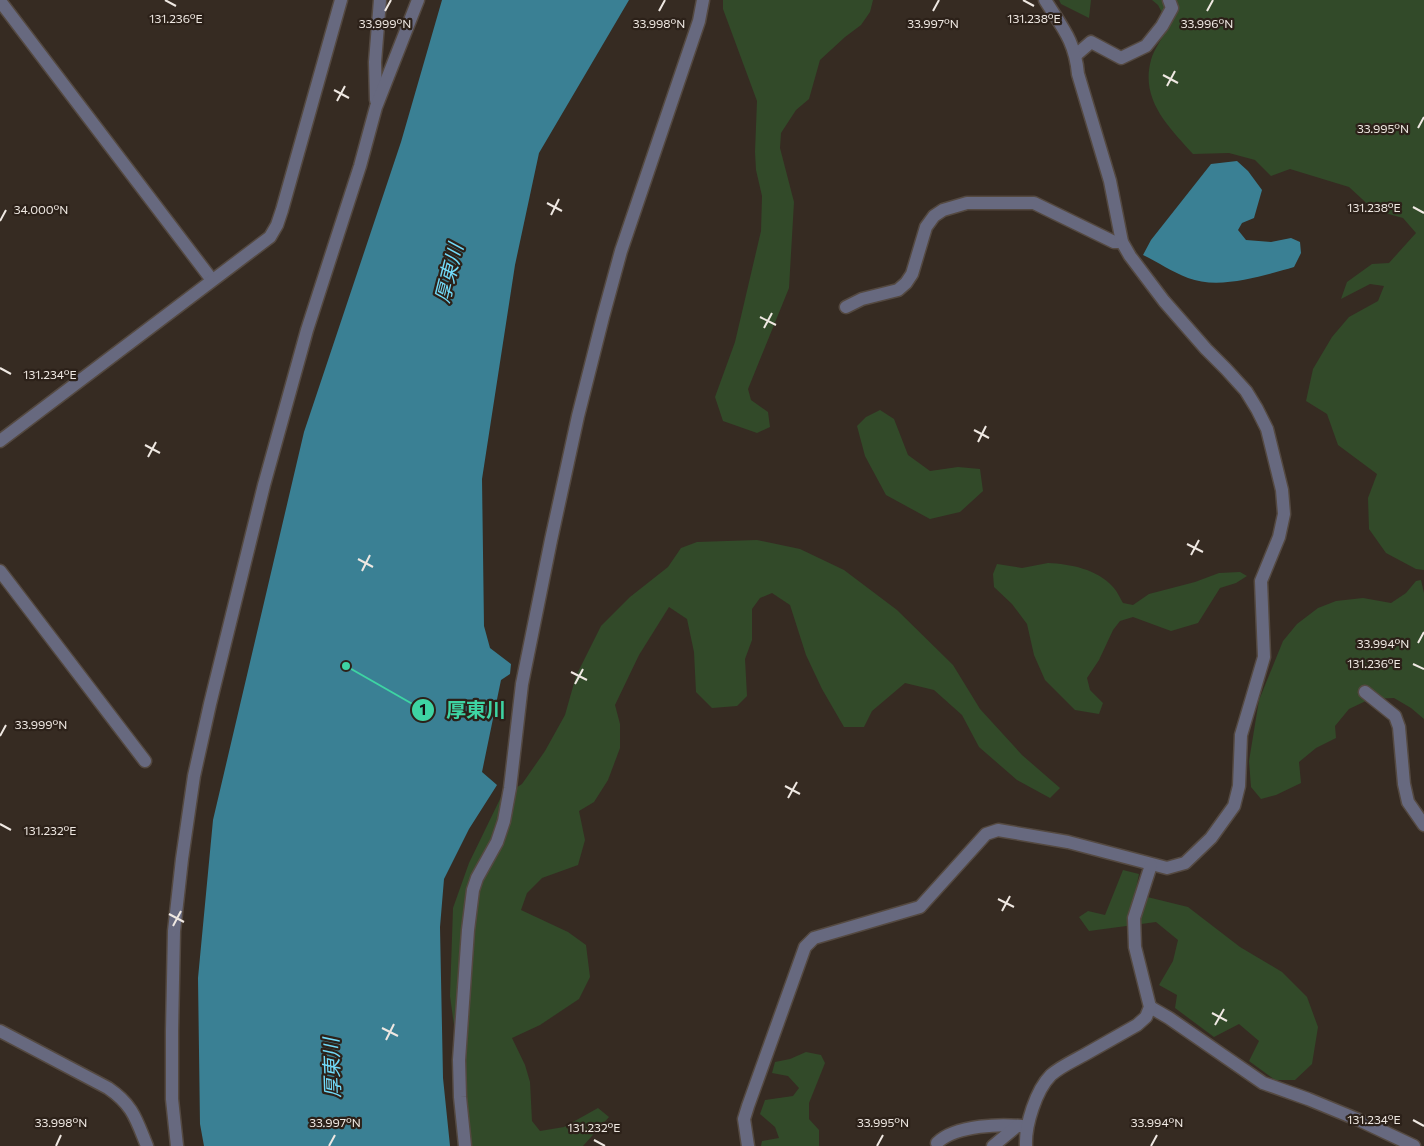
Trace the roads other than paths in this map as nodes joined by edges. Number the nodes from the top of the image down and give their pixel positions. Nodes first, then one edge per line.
1 (341, 0) edge
2 (380, 0) edge
3 (418, 0) edge
4 (704, 0) edge
5 (1045, 0) edge
6 (1170, 0) edge
7 (0, 1) edge
8 (1076, 55) junction
9 (376, 107) junction
10 (1122, 242) junction
11 (212, 280) junction
12 (846, 307) dead end
13 (0, 441) edge
14 (0, 571) edge
15 (1365, 692) dead end
16 (144, 761) dead end
17 (1424, 824) edge
18 (1151, 865) junction
19 (1150, 1007) junction
20 (0, 1031) edge
21 (1022, 1126) junction
22 (937, 1143) dead end
23 (147, 1146) edge
24 (177, 1146) edge
25 (465, 1146) edge
26 (748, 1146) edge
27 (993, 1146) edge
28 (1026, 1146) edge
29 (1414, 1146) edge

1 - 11 street
2 - 9 street
3 - 9 street
4 - 25 street
5 - 8 street
6 - 8 street
7 - 11 street
8 - 10 street
9 - 24 street
10 - 12 street
10 - 18 street
11 - 13 street
14 - 16 street
15 - 17 street
18 - 19 street
18 - 26 street
19 - 21 street
19 - 29 street
20 - 23 street
21 - 22 street
21 - 27 street
21 - 28 street

